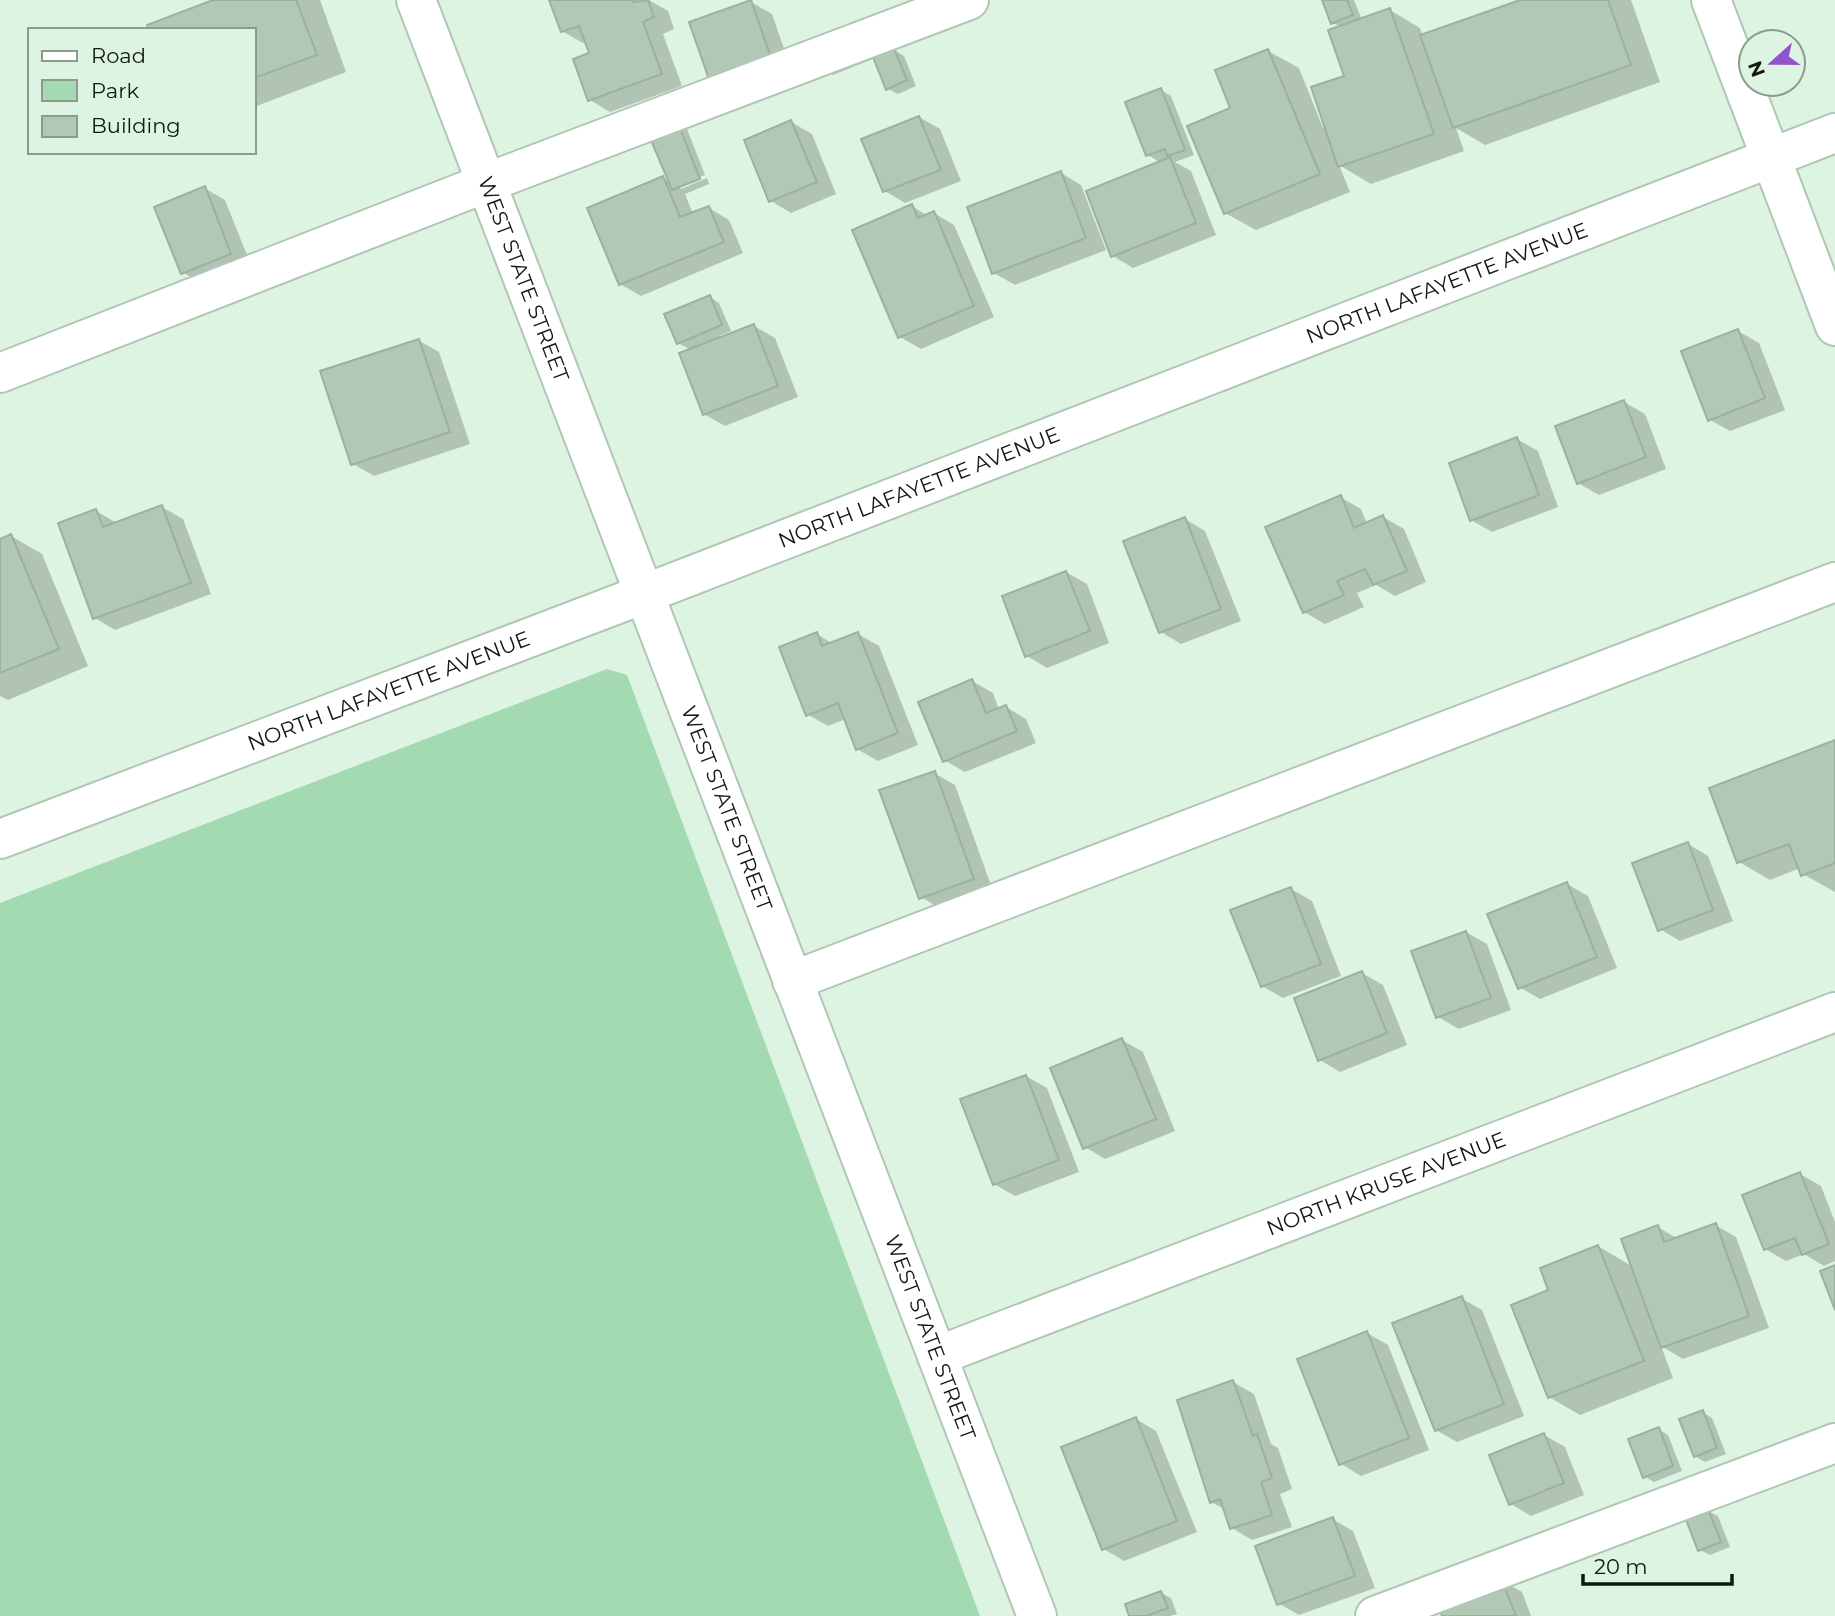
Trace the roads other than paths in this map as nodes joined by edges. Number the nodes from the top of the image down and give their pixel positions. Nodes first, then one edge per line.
1 (416, 0) edge
2 (970, 0) edge
3 (1710, 0) edge
4 (1835, 133) edge
5 (1771, 158) junction
6 (486, 183) junction
7 (1835, 326) edge
8 (0, 373) edge
9 (1835, 582) edge
10 (644, 594) junction
11 (0, 839) edge
12 (792, 981) junction
13 (1835, 1012) edge
14 (937, 1356) junction
15 (1835, 1443) edge
16 (1037, 1616) edge
17 (1375, 1616) edge

1 - 6 street, WEST STATE STREET
2 - 6 street
3 - 5 street
4 - 5 street, NORTH LAFAYETTE AVENUE
5 - 7 street
5 - 10 street, NORTH LAFAYETTE AVENUE
6 - 8 street
6 - 10 street, WEST STATE STREET
9 - 12 street
10 - 11 street, NORTH LAFAYETTE AVENUE
10 - 12 street, WEST STATE STREET
12 - 14 street, WEST STATE STREET
13 - 14 street, NORTH KRUSE AVENUE
14 - 16 street, WEST STATE STREET
15 - 17 street

